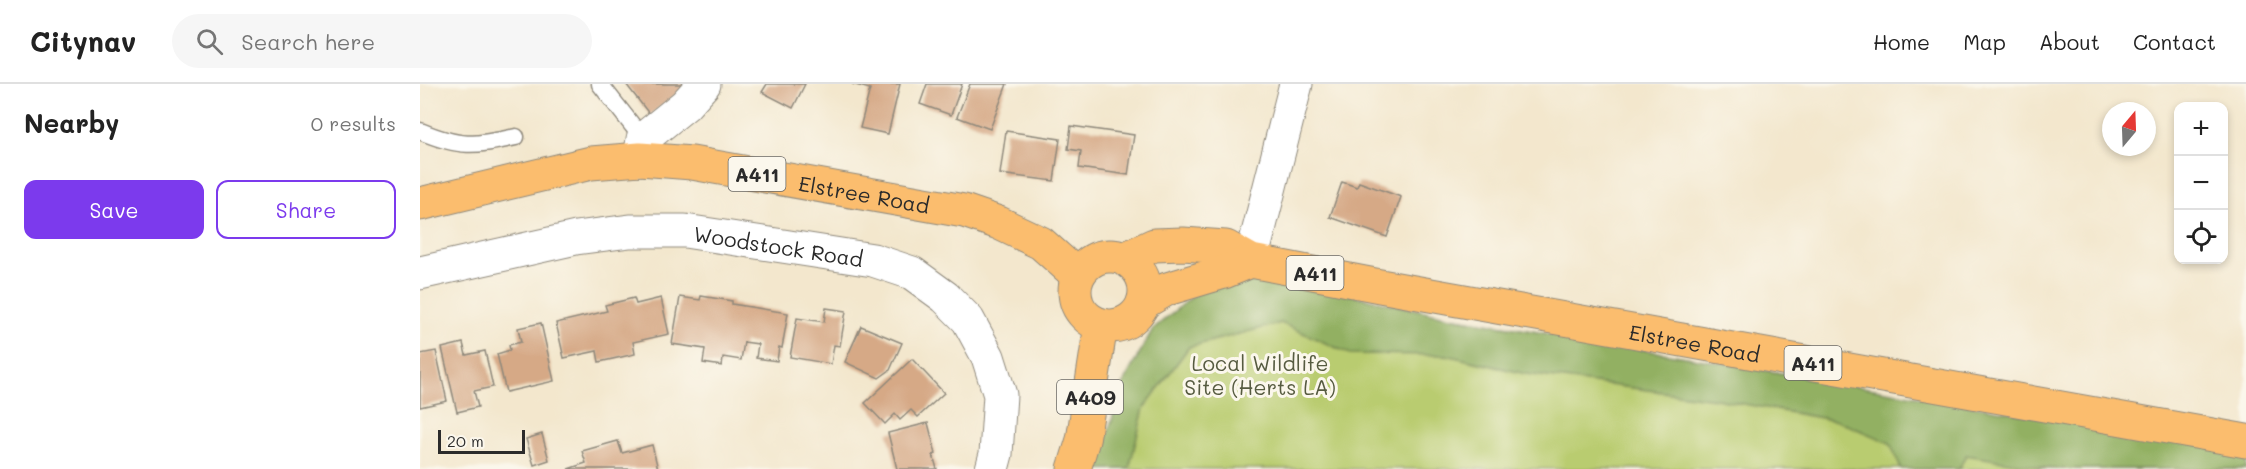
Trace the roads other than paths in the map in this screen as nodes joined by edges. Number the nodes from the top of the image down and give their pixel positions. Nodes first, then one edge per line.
1 (600, 84) edge
2 (704, 84) edge
3 (1296, 84) edge
4 (420, 131) edge
5 (516, 137) dead end
6 (642, 149) junction
7 (420, 204) edge
8 (1124, 259) junction
9 (1251, 261) junction
10 (420, 273) edge
11 (1078, 276) junction
12 (1143, 303) junction
13 (1101, 325) junction
14 (2246, 441) edge
15 (992, 469) edge
16 (1074, 469) edge

1 - 6 lane
2 - 6 street
3 - 9 street
4 - 5 lane
6 - 7 main road, Elstree Road / A411
6 - 11 main road, Elstree Road / A411
8 - 9 main road, Elstree Road / A411
8 - 11 main road, Elstree Road / A411
8 - 12 main road
9 - 12 main road
9 - 14 main road, Elstree Road / A411
10 - 15 street, Woodstock Road
11 - 13 main road
12 - 13 main road
13 - 16 main road, A409

